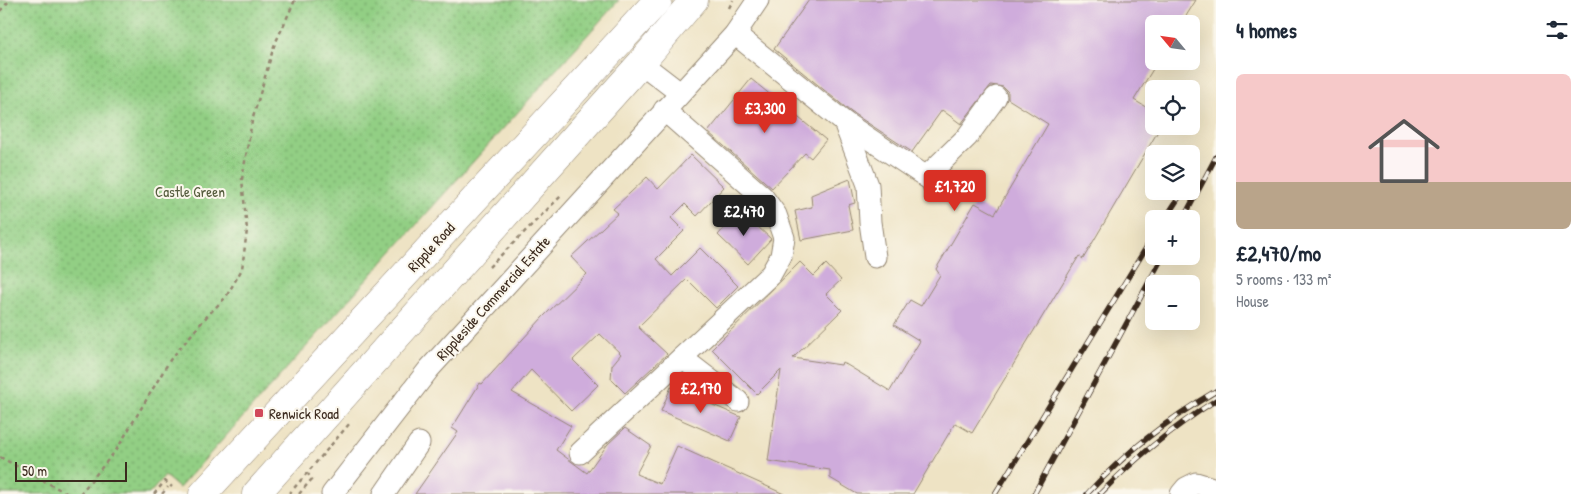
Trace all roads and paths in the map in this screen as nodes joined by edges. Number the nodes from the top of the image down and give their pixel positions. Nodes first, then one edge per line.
1 (10, 0) edge
2 (295, 0) edge
3 (658, 0) edge
4 (694, 0) edge
5 (758, 0) edge
6 (0, 11) edge
7 (735, 34) junction
8 (641, 63) junction
9 (680, 93) junction
10 (996, 97) dead end
11 (664, 110) junction
12 (844, 122) junction
13 (568, 188) dead end
14 (875, 258) dead end
15 (487, 269) dead end
16 (682, 358) junction
17 (738, 401) dead end
18 (353, 419) dead end
19 (419, 443) dead end
20 (580, 453) dead end
21 (0, 457) edge
22 (308, 474) junction
23 (1216, 489) edge
24 (68, 494) edge
25 (80, 494) edge
26 (154, 494) edge
27 (162, 494) edge
28 (203, 494) edge
29 (256, 494) edge
30 (290, 494) edge
31 (299, 494) edge
32 (332, 494) edge
33 (384, 494) edge
34 (1180, 494) edge

1 - 6 path
2 - 25 path
3 - 28 highway, Ripple Road
4 - 8 highway
5 - 7 lane, Rippleside Commercial Estate
7 - 9 lane, Rippleside Commercial Estate
7 - 12 lane
8 - 9 lane
8 - 29 highway
9 - 11 lane, Rippleside Commercial Estate
10 - 12 lane
11 - 16 lane
11 - 32 lane, Rippleside Commercial Estate
12 - 14 lane
13 - 15 path
16 - 17 lane
16 - 20 lane
18 - 22 path
19 - 33 lane
21 - 24 path
22 - 30 path
22 - 31 path
23 - 34 lane
26 - 27 path

